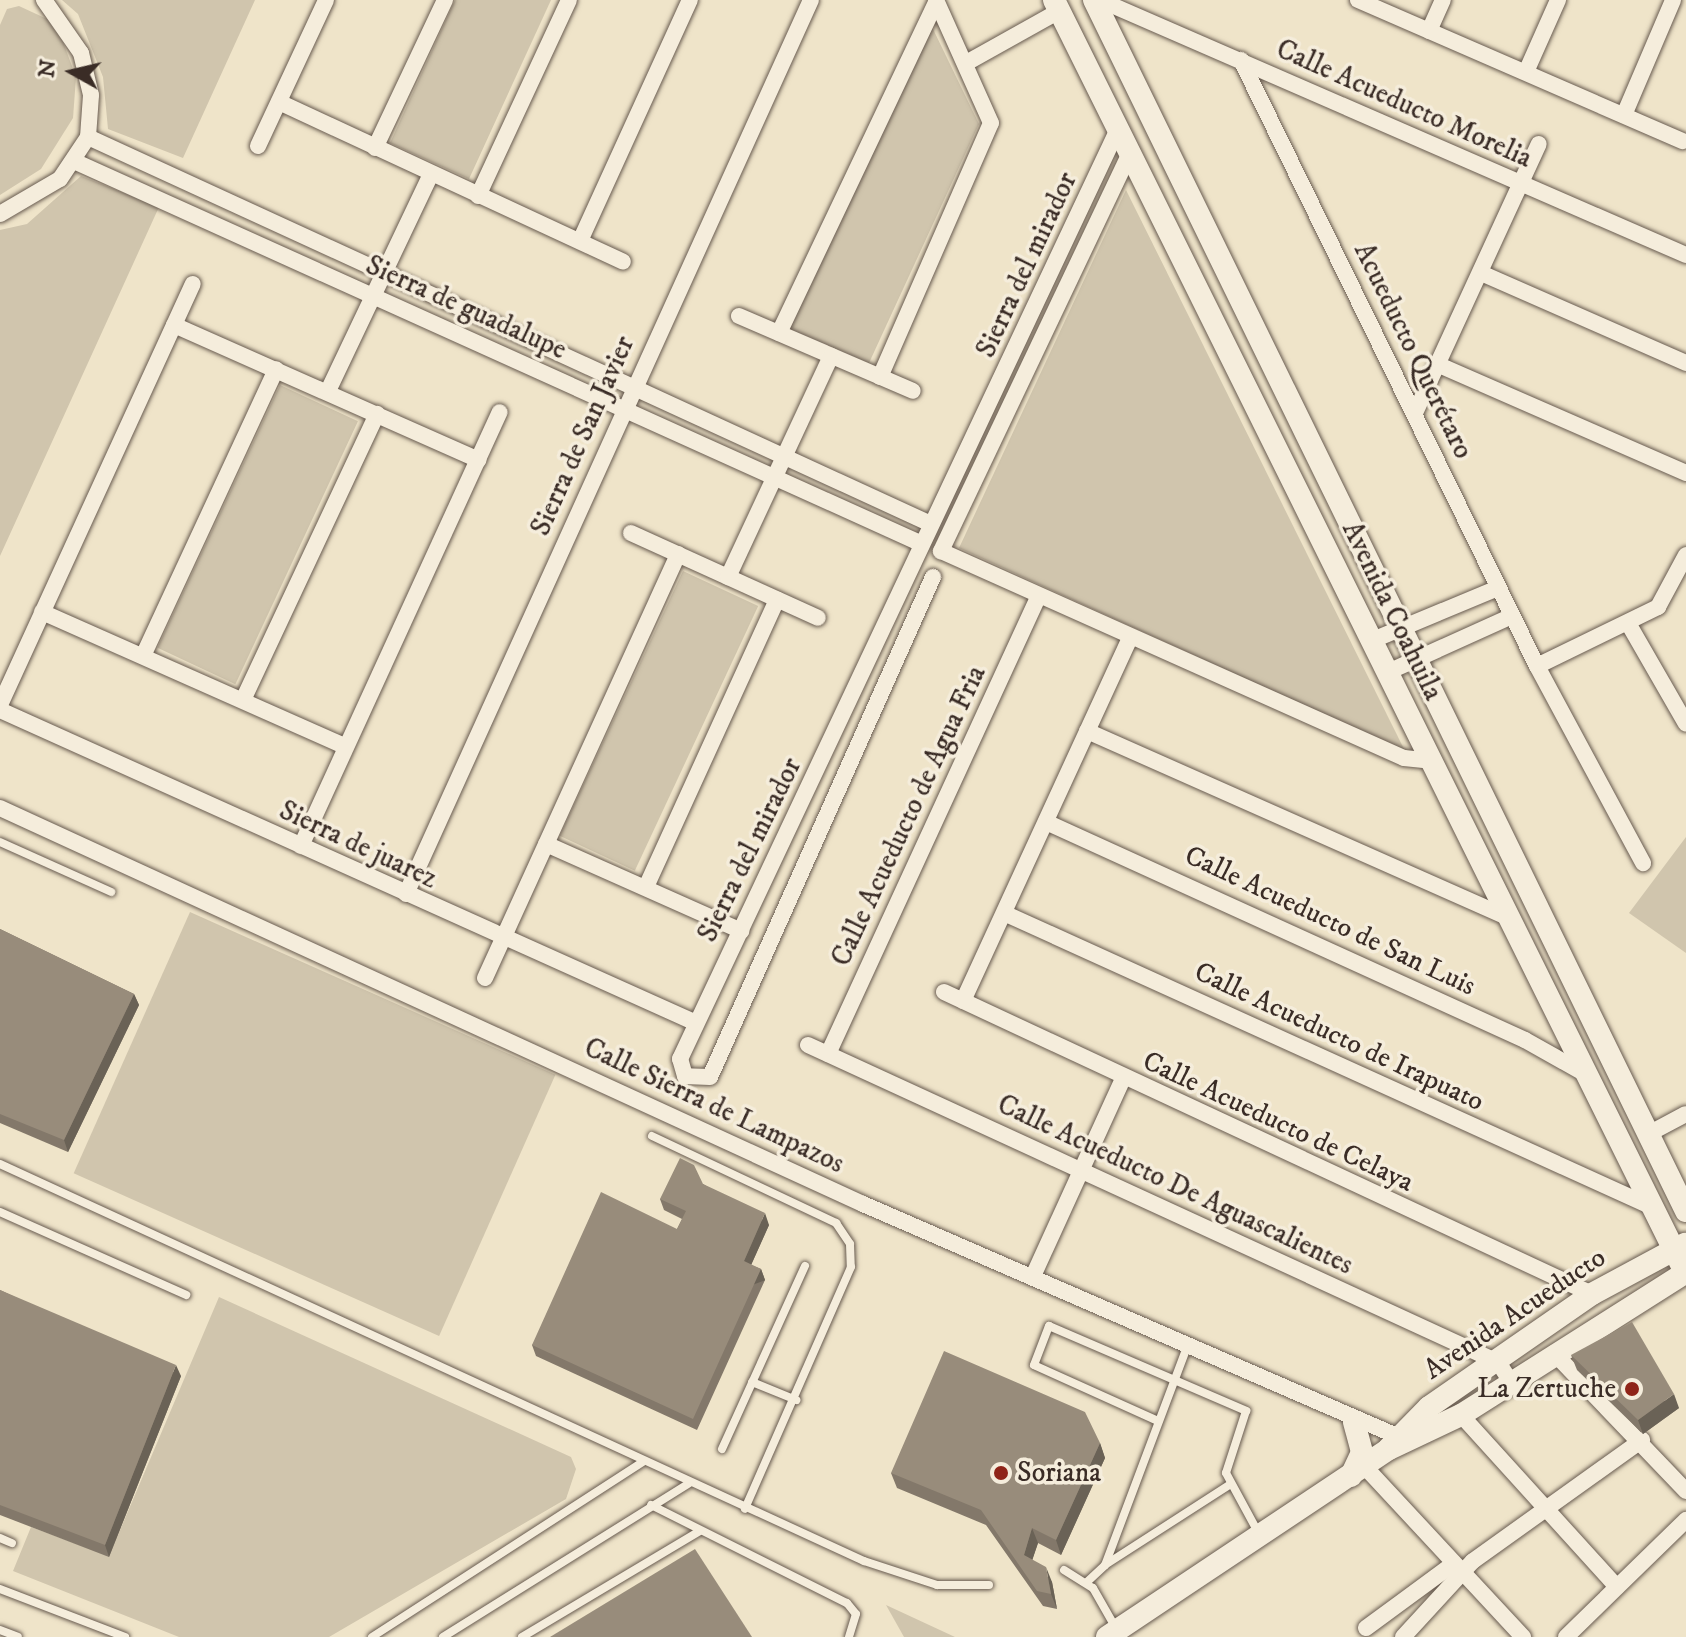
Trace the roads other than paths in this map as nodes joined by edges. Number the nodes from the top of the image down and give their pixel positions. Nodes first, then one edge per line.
1 (44, 0) edge
2 (326, 0) edge
3 (445, 0) edge
4 (569, 0) edge
5 (690, 0) edge
6 (811, 0) edge
7 (1094, 0) edge
8 (1100, 0) edge
9 (1358, 0) edge
10 (1443, 0) edge
11 (1558, 0) edge
12 (1673, 0) edge
13 (936, 1) edge
14 (1057, 5) edge
15 (1429, 31) junction
16 (1241, 60) junction
17 (966, 63) junction
18 (1526, 72) junction
19 (279, 102) junction
20 (1624, 115) junction
21 (1119, 127) junction
22 (88, 137) junction
23 (1683, 141) dead end
24 (1539, 144) dead end
25 (258, 146) dead end
26 (375, 148) junction
27 (1130, 153) junction
28 (76, 162) junction
29 (430, 176) junction
30 (1520, 185) junction
31 (478, 196) junction
32 (0, 214) edge
33 (580, 241) junction
34 (1686, 255) edge
35 (623, 262) dead end
36 (384, 273) junction
37 (1481, 273) junction
38 (193, 284) dead end
39 (374, 296) junction
40 (739, 316) dead end
41 (174, 325) junction
42 (779, 333) junction
43 (831, 356) junction
44 (1686, 363) edge
45 (1439, 365) junction
46 (276, 369) junction
47 (880, 377) junction
48 (632, 387) junction
49 (328, 391) junction
50 (913, 391) dead end
51 (624, 406) junction
52 (500, 412) dead end
53 (1415, 413) junction
54 (377, 414) junction
55 (784, 456) junction
56 (478, 460) junction
57 (1686, 473) edge
58 (774, 478) junction
59 (931, 524) junction
60 (631, 533) dead end
61 (922, 544) junction
62 (678, 554) junction
63 (1685, 558) edge
64 (728, 577) junction
65 (933, 577) dead end
66 (1498, 588) junction
67 (777, 599) junction
68 (1037, 600) junction
69 (42, 612) junction
70 (1512, 616) junction
71 (818, 618) dead end
72 (1628, 623) junction
73 (1400, 629) junction
74 (1129, 640) junction
75 (1373, 640) junction
76 (143, 656) junction
77 (1415, 659) junction
78 (1537, 666) junction
79 (1388, 672) junction
80 (243, 700) junction
81 (0, 707) edge
82 (1686, 724) edge
83 (1087, 731) junction
84 (833, 736) junction
85 (345, 746) junction
86 (855, 748) junction
87 (1431, 761) junction
88 (0, 808) edge
89 (1046, 822) junction
90 (0, 842) edge
91 (546, 844) junction
92 (301, 846) junction
93 (1643, 863) dead end
94 (646, 887) junction
95 (111, 892) dead end
96 (406, 894) junction
97 (1006, 914) junction
98 (1511, 919) junction
99 (741, 931) junction
100 (502, 940) junction
101 (485, 978) dead end
102 (944, 992) dead end
103 (963, 1001) junction
104 (696, 1023) junction
105 (808, 1045) dead end
106 (828, 1054) junction
107 (1588, 1076) junction
108 (1123, 1079) junction
109 (1686, 1114) edge
110 (1652, 1132) junction
111 (652, 1136) dead end
112 (0, 1164) edge
113 (1081, 1170) junction
114 (1650, 1206) junction
115 (1686, 1211) edge
116 (0, 1212) edge
117 (1680, 1246) edge
118 (805, 1266) dead end
119 (1685, 1273) edge
120 (1034, 1274) junction
121 (1592, 1294) junction
122 (186, 1295) dead end
123 (1187, 1347) junction
124 (1554, 1353) junction
125 (1498, 1362) junction
126 (1176, 1381) junction
127 (752, 1382) junction
128 (1511, 1382) junction
129 (796, 1400) junction
130 (1461, 1415) junction
131 (1158, 1421) junction
132 (1354, 1422) junction
133 (1642, 1440) junction
134 (1398, 1442) junction
135 (722, 1449) dead end
136 (643, 1462) junction
137 (1358, 1472) junction
138 (689, 1483) junction
139 (1229, 1485) junction
140 (1686, 1491) edge
141 (651, 1505) junction
142 (1549, 1507) junction
143 (745, 1509) junction
144 (1686, 1520) edge
145 (700, 1531) junction
146 (0, 1538) edge
147 (1261, 1538) junction
148 (12, 1543) dead end
149 (1105, 1565) junction
150 (1457, 1569) junction
151 (1064, 1570) dead end
152 (1087, 1582) junction
153 (989, 1585) dead end
154 (1617, 1587) junction
155 (0, 1589) edge
156 (0, 1630) edge
157 (1112, 1634) edge
158 (1363, 1634) edge
159 (18, 1637) edge
160 (125, 1637) edge
161 (372, 1637) edge
162 (443, 1637) edge
163 (522, 1637) edge
164 (849, 1637) edge
165 (1403, 1637) edge
166 (1523, 1637) edge
167 (1566, 1637) edge

1 - 22 street
2 - 19 street
3 - 26 street
4 - 31 street
5 - 33 street
6 - 48 street, Sierra de San Javier
7 - 73 street, Avenida Coahuila
8 - 16 street, Calle Acueducto Morelia
9 - 15 street
10 - 15 street
11 - 18 street
12 - 20 street
13 - 17 street
13 - 42 street
14 - 17 street
14 - 21 street, Avenida Coahuila
15 - 18 street
16 - 30 street, Calle Acueducto Morelia
16 - 53 street, Acueducto Querétaro
17 - 47 street
18 - 20 street
19 - 25 street
19 - 26 street
20 - 23 street
21 - 27 street, Avenida Coahuila
21 - 59 street, Sierra del mirador
22 - 28 street
22 - 36 street, Sierra de guadalupe
24 - 30 street
26 - 29 street
27 - 68 street, Sierra del mirador
27 - 75 street, Avenida Coahuila
28 - 32 street
28 - 39 street, Sierra de guadalupe
29 - 31 street
29 - 36 street
30 - 34 street, Calle Acueducto Morelia
30 - 37 street
31 - 33 street
33 - 35 street
36 - 39 street
36 - 48 street, Sierra de guadalupe
37 - 44 street
37 - 45 street
38 - 41 street
39 - 49 street
39 - 51 street, Sierra de guadalupe
40 - 42 street
41 - 46 street
41 - 69 street
42 - 43 street
43 - 47 street
43 - 55 street
45 - 53 street
45 - 57 street
46 - 49 street
46 - 76 street
47 - 50 street
48 - 51 street, Sierra de San Javier
48 - 55 street, Sierra de guadalupe
49 - 54 street
51 - 58 street, Sierra de guadalupe
51 - 96 street, Sierra de San Javier
52 - 56 street
53 - 66 street, Acueducto Querétaro
54 - 56 street
54 - 80 street
55 - 58 street
55 - 59 street, Sierra de guadalupe
56 - 85 street
58 - 61 street, Sierra de guadalupe
58 - 64 street
59 - 61 street, Sierra del mirador
60 - 62 street
61 - 84 street, Sierra del mirador
62 - 64 street
62 - 91 street
63 - 72 street
64 - 67 street
65 - 86 street, Sierra del mirador
66 - 70 street, Acueducto Querétaro
66 - 73 street
67 - 71 street
67 - 94 street
68 - 74 street
68 - 106 street, Calle Acueducto de Agua Fria
69 - 76 street
69 - 81 street
70 - 77 street
70 - 78 street, Acueducto Querétaro
72 - 78 street
72 - 82 street
73 - 75 street
73 - 77 street, Avenida Coahuila
74 - 83 street
74 - 87 street
75 - 79 street, Avenida Coahuila
76 - 80 street
77 - 79 street
77 - 110 street, Avenida Coahuila
78 - 93 street, Acueducto Querétaro
79 - 87 street, Avenida Coahuila
80 - 85 street
81 - 92 street, Sierra de juarez
83 - 89 street
83 - 98 street
84 - 86 street
84 - 99 street, Sierra del mirador
85 - 92 street
86 - 104 street, Sierra del mirador
87 - 98 street, Avenida Coahuila
88 - 120 street, Calle Sierra de Lampazos
89 - 97 street
89 - 107 street, Calle Acueducto de San Luis
90 - 95 lane
91 - 94 street
91 - 100 street
92 - 96 street, Sierra de juarez
94 - 99 street
96 - 100 street, Sierra de juarez
97 - 103 street
97 - 114 street, Calle Acueducto de Irapuato
98 - 107 street, Avenida Coahuila
99 - 104 street, Sierra del mirador
100 - 101 street
100 - 104 street, Sierra de juarez
102 - 103 street, Calle Acueducto de Celaya
103 - 108 street, Calle Acueducto de Celaya
105 - 106 street, Calle Acueducto De Aguascalientes
106 - 113 street, Calle Acueducto De Aguascalientes
107 - 114 street, Avenida Coahuila
108 - 113 street
108 - 121 street, Calle Acueducto de Celaya
109 - 110 street
110 - 115 street, Avenida Coahuila
111 - 129 lane
112 - 136 lane
113 - 120 street
113 - 125 street, Calle Acueducto De Aguascalientes
114 - 117 street, Avenida Coahuila
116 - 122 lane
117 - 119 street, Avenida Coahuila
117 - 121 street, Avenida Acueducto
118 - 127 lane
119 - 124 street, Avenida Acueducto
120 - 123 street, Calle Sierra de Lampazos
121 - 125 street, Avenida Acueducto
123 - 126 lane
123 - 132 street, Calle Sierra de Lampazos
124 - 128 street, Avenida Acueducto
124 - 133 street
125 - 128 street
125 - 134 street, Avenida Acueducto
126 - 131 lane
126 - 131 lane
126 - 139 lane
127 - 129 lane
127 - 135 lane
128 - 130 street, Avenida Acueducto
129 - 143 lane
130 - 134 street, Avenida Acueducto
130 - 142 street
131 - 149 lane
132 - 134 street, Calle Sierra de Lampazos
132 - 137 street
133 - 140 street
133 - 142 street
134 - 137 street, Avenida Acueducto
136 - 138 lane
136 - 161 lane
137 - 147 street, Avenida Acueducto
137 - 150 street
138 - 141 lane
138 - 143 lane
139 - 147 lane
139 - 149 lane
141 - 145 lane
141 - 162 lane
142 - 150 street
142 - 154 street
143 - 153 lane
144 - 154 street
145 - 163 lane
145 - 164 lane
146 - 148 lane
147 - 157 street, Avenida Acueducto
149 - 152 lane
150 - 158 street
150 - 165 street
150 - 166 street
151 - 152 lane
152 - 157 lane
154 - 167 street
155 - 160 lane
156 - 159 lane

